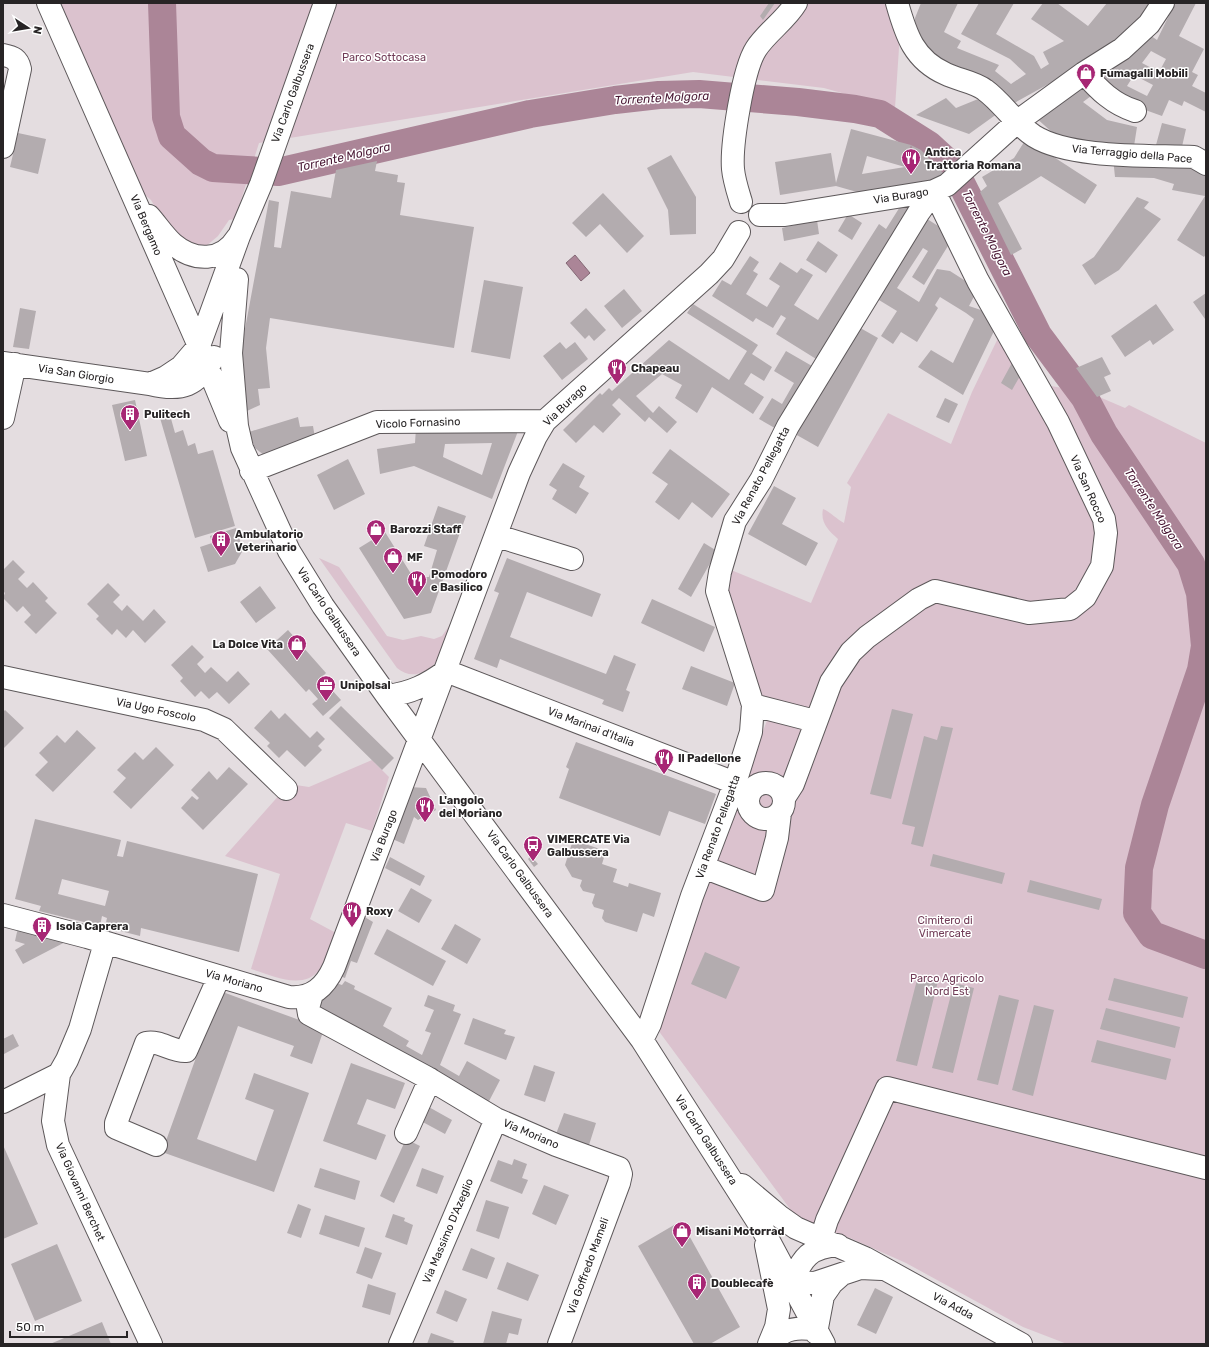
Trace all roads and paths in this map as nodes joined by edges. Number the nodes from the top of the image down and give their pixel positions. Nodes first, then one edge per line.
1 (48, 3) edge
2 (325, 3) edge
3 (796, 3) edge
4 (897, 3) edge
5 (1163, 3) edge
6 (11, 59) edge
7 (1084, 73) junction
8 (1128, 111) dead end
9 (1018, 121) junction
10 (3, 147) edge
11 (1202, 157) edge
12 (261, 184) junction
13 (940, 188) junction
14 (133, 197) junction
15 (741, 202) junction
16 (760, 215) junction
17 (739, 232) junction
18 (239, 236) junction
19 (237, 279) junction
20 (199, 346) junction
21 (9, 363) edge
22 (208, 368) junction
23 (159, 386) junction
24 (225, 409) junction
25 (3, 418) edge
26 (545, 421) junction
27 (242, 448) junction
28 (252, 471) junction
29 (497, 536) junction
30 (572, 559) dead end
31 (446, 671) junction
32 (3, 677) edge
33 (387, 696) junction
34 (754, 705) junction
35 (815, 721) junction
36 (420, 740) junction
37 (742, 788) junction
38 (286, 789) dead end
39 (782, 806) junction
40 (703, 867) junction
41 (3, 915) edge
42 (101, 942) junction
43 (219, 977) junction
44 (312, 994) junction
45 (642, 1040) junction
46 (59, 1074) junction
47 (430, 1079) junction
48 (3, 1102) edge
49 (496, 1119) junction
50 (406, 1133) dead end
51 (156, 1145) dead end
52 (1206, 1168) edge
53 (727, 1173) junction
54 (617, 1188) joint
55 (763, 1230) junction
56 (830, 1242) junction
57 (884, 1270) junction
58 (849, 1271) junction
59 (792, 1282) junction
60 (817, 1339) edge
61 (150, 1344) edge
62 (400, 1344) edge
63 (559, 1344) edge
64 (770, 1344) edge
65 (1021, 1344) edge

1 - 14 street, Via Bergamo
2 - 12 street, Via Carlo Galbussera
3 - 15 street
4 - 9 street, Via Terraggio della Pace
5 - 7 street
6 - 10 street
7 - 8 street
7 - 9 street
9 - 11 street, Via Terraggio della Pace
9 - 13 street
12 - 18 street, Via Carlo Galbussera
12 - 19 street, Via Carlo Galbussera
13 - 16 street, Via Burago
13 - 34 street, Via Renato Pellegatta
13 - 35 street, Via San Rocco
14 - 18 street, Via Carlo Galbussera
14 - 20 street, Via Bergamo
15 - 16 street
15 - 17 street
16 - 17 street
17 - 26 street, Via Burago
18 - 20 street, Via Carlo Galbussera
19 - 22 street, Via Carlo Galbussera
19 - 27 street, Via Carlo Galbussera
20 - 22 street, Via Bergamo
20 - 23 street
21 - 23 street, Via San Giorgio
21 - 25 street
22 - 23 street, Via San Giorgio
22 - 24 street, Via Bergamo
23 - 24 street, Via San Giorgio
24 - 27 street, Via Bergamo
26 - 28 street, Vicolo Fornasino
26 - 29 street, Via Burago
27 - 28 street, Via Carlo Galbussera
28 - 33 street, Via Carlo Galbussera
29 - 30 street
29 - 31 street, Via Burago
31 - 33 street
31 - 36 street, Via Burago
31 - 37 street, Via Marinai d'Italia
32 - 38 street, Via Ugo Foscolo
33 - 36 street, Via Carlo Galbussera
34 - 35 street
34 - 37 street, Via Renato Pellegatta
35 - 39 street, Via San Rocco
36 - 44 street, Via Burago
36 - 45 street, Via Carlo Galbussera
37 - 39 street
37 - 39 street
37 - 40 street, Via Renato Pellegatta
39 - 40 street
40 - 45 street, Via Renato Pellegatta
41 - 42 street, Via Moriano
42 - 43 street, Via Moriano
42 - 46 street
43 - 44 street, Via Moriano
43 - 51 street
44 - 47 street, Via Moriano
45 - 53 street, Via Carlo Galbussera
46 - 48 street
46 - 61 street, Via Giovanni Berchet
47 - 49 street, Via Moriano
47 - 50 street
49 - 54 street, Via Moriano
49 - 62 street, Via Massimo D'Azeglio
52 - 56 street
53 - 55 street, Via Carlo Galbussera
53 - 56 street, Via Adda
54 - 63 street, Via Goffredo Mameli
55 - 59 street, Via Carlo Galbussera
55 - 64 street
56 - 57 street, Via Adda
56 - 59 street
57 - 58 street, Via Adda
57 - 65 street, Via Adda
58 - 59 street, Via Adda
58 - 60 street, Via Adda
59 - 60 street, Via Carlo Galbussera
60 - 64 street

